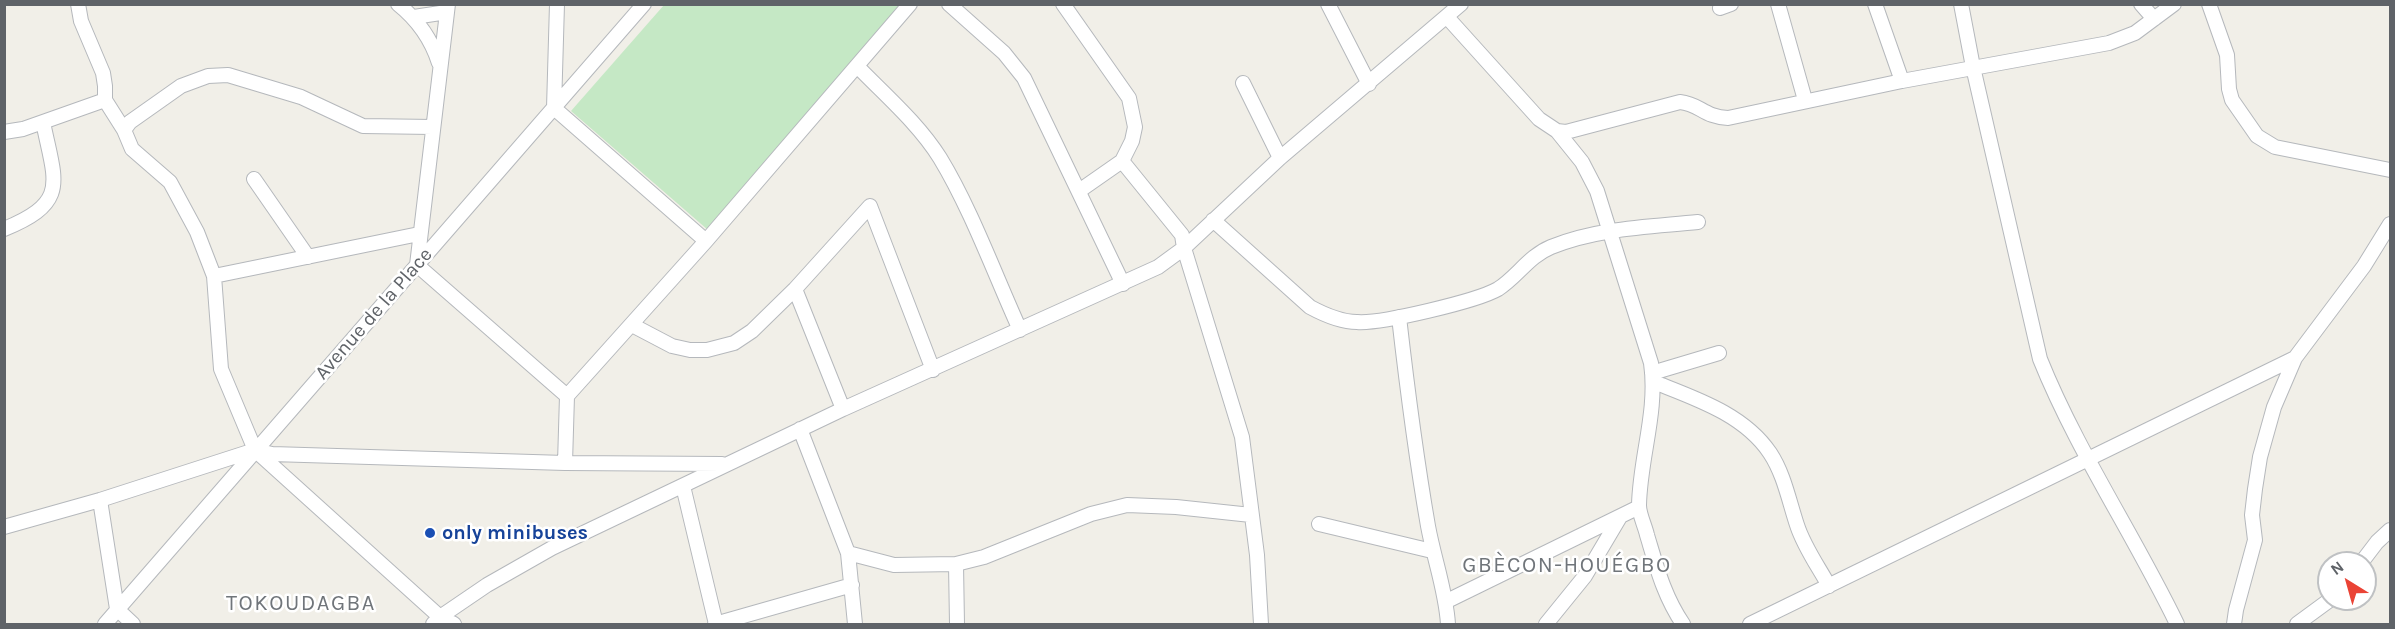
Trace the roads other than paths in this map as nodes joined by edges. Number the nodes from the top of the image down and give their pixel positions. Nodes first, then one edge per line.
1 (78, 4) edge
2 (398, 4) edge
3 (557, 4) edge
4 (644, 4) edge
5 (910, 4) edge
6 (949, 4) edge
7 (1063, 4) edge
8 (1328, 4) edge
9 (1461, 4) edge
10 (1779, 4) edge
11 (1875, 4) edge
12 (1961, 4) edge
13 (2141, 4) edge
14 (2174, 4) edge
15 (2210, 4) edge
16 (447, 8) edge
17 (414, 17) junction
18 (1446, 17) junction
19 (2154, 19) junction
20 (440, 65) junction
21 (857, 66) junction
22 (1973, 68) junction
23 (1902, 81) junction
24 (1244, 82) dead end
25 (1369, 84) junction
26 (105, 100) junction
27 (1805, 100) junction
28 (554, 108) junction
29 (43, 122) junction
30 (433, 127) junction
31 (124, 130) junction
32 (1557, 131) junction
33 (4, 132) edge
34 (1280, 158) junction
35 (1122, 161) junction
36 (2391, 170) edge
37 (254, 179) dead end
38 (1079, 191) junction
39 (1214, 220) junction
40 (1698, 222) dead end
41 (2391, 224) edge
42 (4, 229) edge
43 (1610, 230) junction
44 (419, 234) junction
45 (706, 241) junction
46 (1184, 248) junction
47 (308, 257) junction
48 (417, 265) junction
49 (214, 276) junction
50 (1123, 284) junction
51 (795, 289) junction
52 (1399, 317) junction
53 (632, 325) junction
54 (1020, 330) junction
55 (1719, 353) dead end
56 (2295, 358) junction
57 (933, 370) junction
58 (1653, 377) junction
59 (567, 396) junction
60 (843, 409) junction
61 (800, 429) junction
62 (255, 450) junction
63 (2089, 459) junction
64 (565, 463) junction
65 (726, 464) junction
66 (683, 486) junction
67 (100, 500) junction
68 (1639, 507) junction
69 (1251, 515) junction
70 (1621, 515) junction
71 (1319, 524) dead end
72 (4, 527) edge
73 (2391, 530) edge
74 (1432, 550) junction
75 (2370, 551) edge
76 (848, 553) junction
77 (956, 564) junction
78 (852, 585) junction
79 (1829, 586) junction
80 (1447, 601) junction
81 (117, 609) junction
82 (2317, 609) edge
83 (436, 621) edge
84 (105, 624) edge
85 (133, 624) edge
86 (454, 624) edge
87 (715, 624) edge
88 (855, 624) edge
89 (957, 624) edge
90 (1261, 624) edge
91 (1448, 624) edge
92 (1546, 624) edge
93 (1683, 624) edge
94 (1750, 624) edge
95 (2177, 624) edge
96 (2234, 624) edge
97 (2297, 624) edge

1 - 26 street
2 - 17 street
3 - 28 street
4 - 28 street, Avenue de la Place
5 - 21 street
6 - 38 street
7 - 35 street
8 - 25 street
9 - 18 street
10 - 27 street
11 - 23 street
12 - 22 street
13 - 19 street
14 - 19 street
15 - 36 street
16 - 17 street
16 - 20 street
17 - 20 street
18 - 25 street
18 - 32 street
19 - 22 street
20 - 30 street
21 - 45 street
21 - 54 street
22 - 23 street
22 - 63 street
23 - 27 street
24 - 34 street
25 - 34 street
26 - 29 street
26 - 31 street
27 - 32 street
28 - 45 street
28 - 48 street, Avenue de la Place
29 - 33 street
29 - 42 street
30 - 31 street
30 - 44 street
31 - 49 street
32 - 43 street
34 - 39 street
35 - 38 street
35 - 46 street
37 - 47 street
38 - 50 street
39 - 46 street
39 - 52 street
40 - 43 street
41 - 56 street
43 - 52 street
43 - 58 street
44 - 47 street
44 - 48 street
45 - 53 street
46 - 50 street
46 - 69 street
47 - 49 street
48 - 59 street
48 - 62 street, Avenue de la Place
49 - 62 street
50 - 54 street
51 - 53 street
51 - 57 street
51 - 60 street
52 - 74 street
53 - 59 street
54 - 57 street
55 - 58 street
56 - 63 street
56 - 96 street
57 - 60 street
58 - 68 street
58 - 79 street
59 - 64 street
60 - 61 street
61 - 65 street
61 - 76 street
62 - 64 street
62 - 67 street
62 - 81 street, Avenue de la Place
62 - 83 street
63 - 79 street
63 - 95 street
64 - 65 street
65 - 66 street
66 - 83 street
66 - 87 street
67 - 72 street
67 - 81 street
68 - 70 street
68 - 93 street
69 - 77 street
69 - 90 street
70 - 80 street
70 - 92 street
71 - 74 street
73 - 75 street
74 - 80 street
76 - 77 street
76 - 78 street
77 - 89 street
78 - 87 street
78 - 88 street
79 - 94 street
80 - 91 street
81 - 84 street, Avenue de la Place
81 - 85 street
82 - 97 street
83 - 86 street

